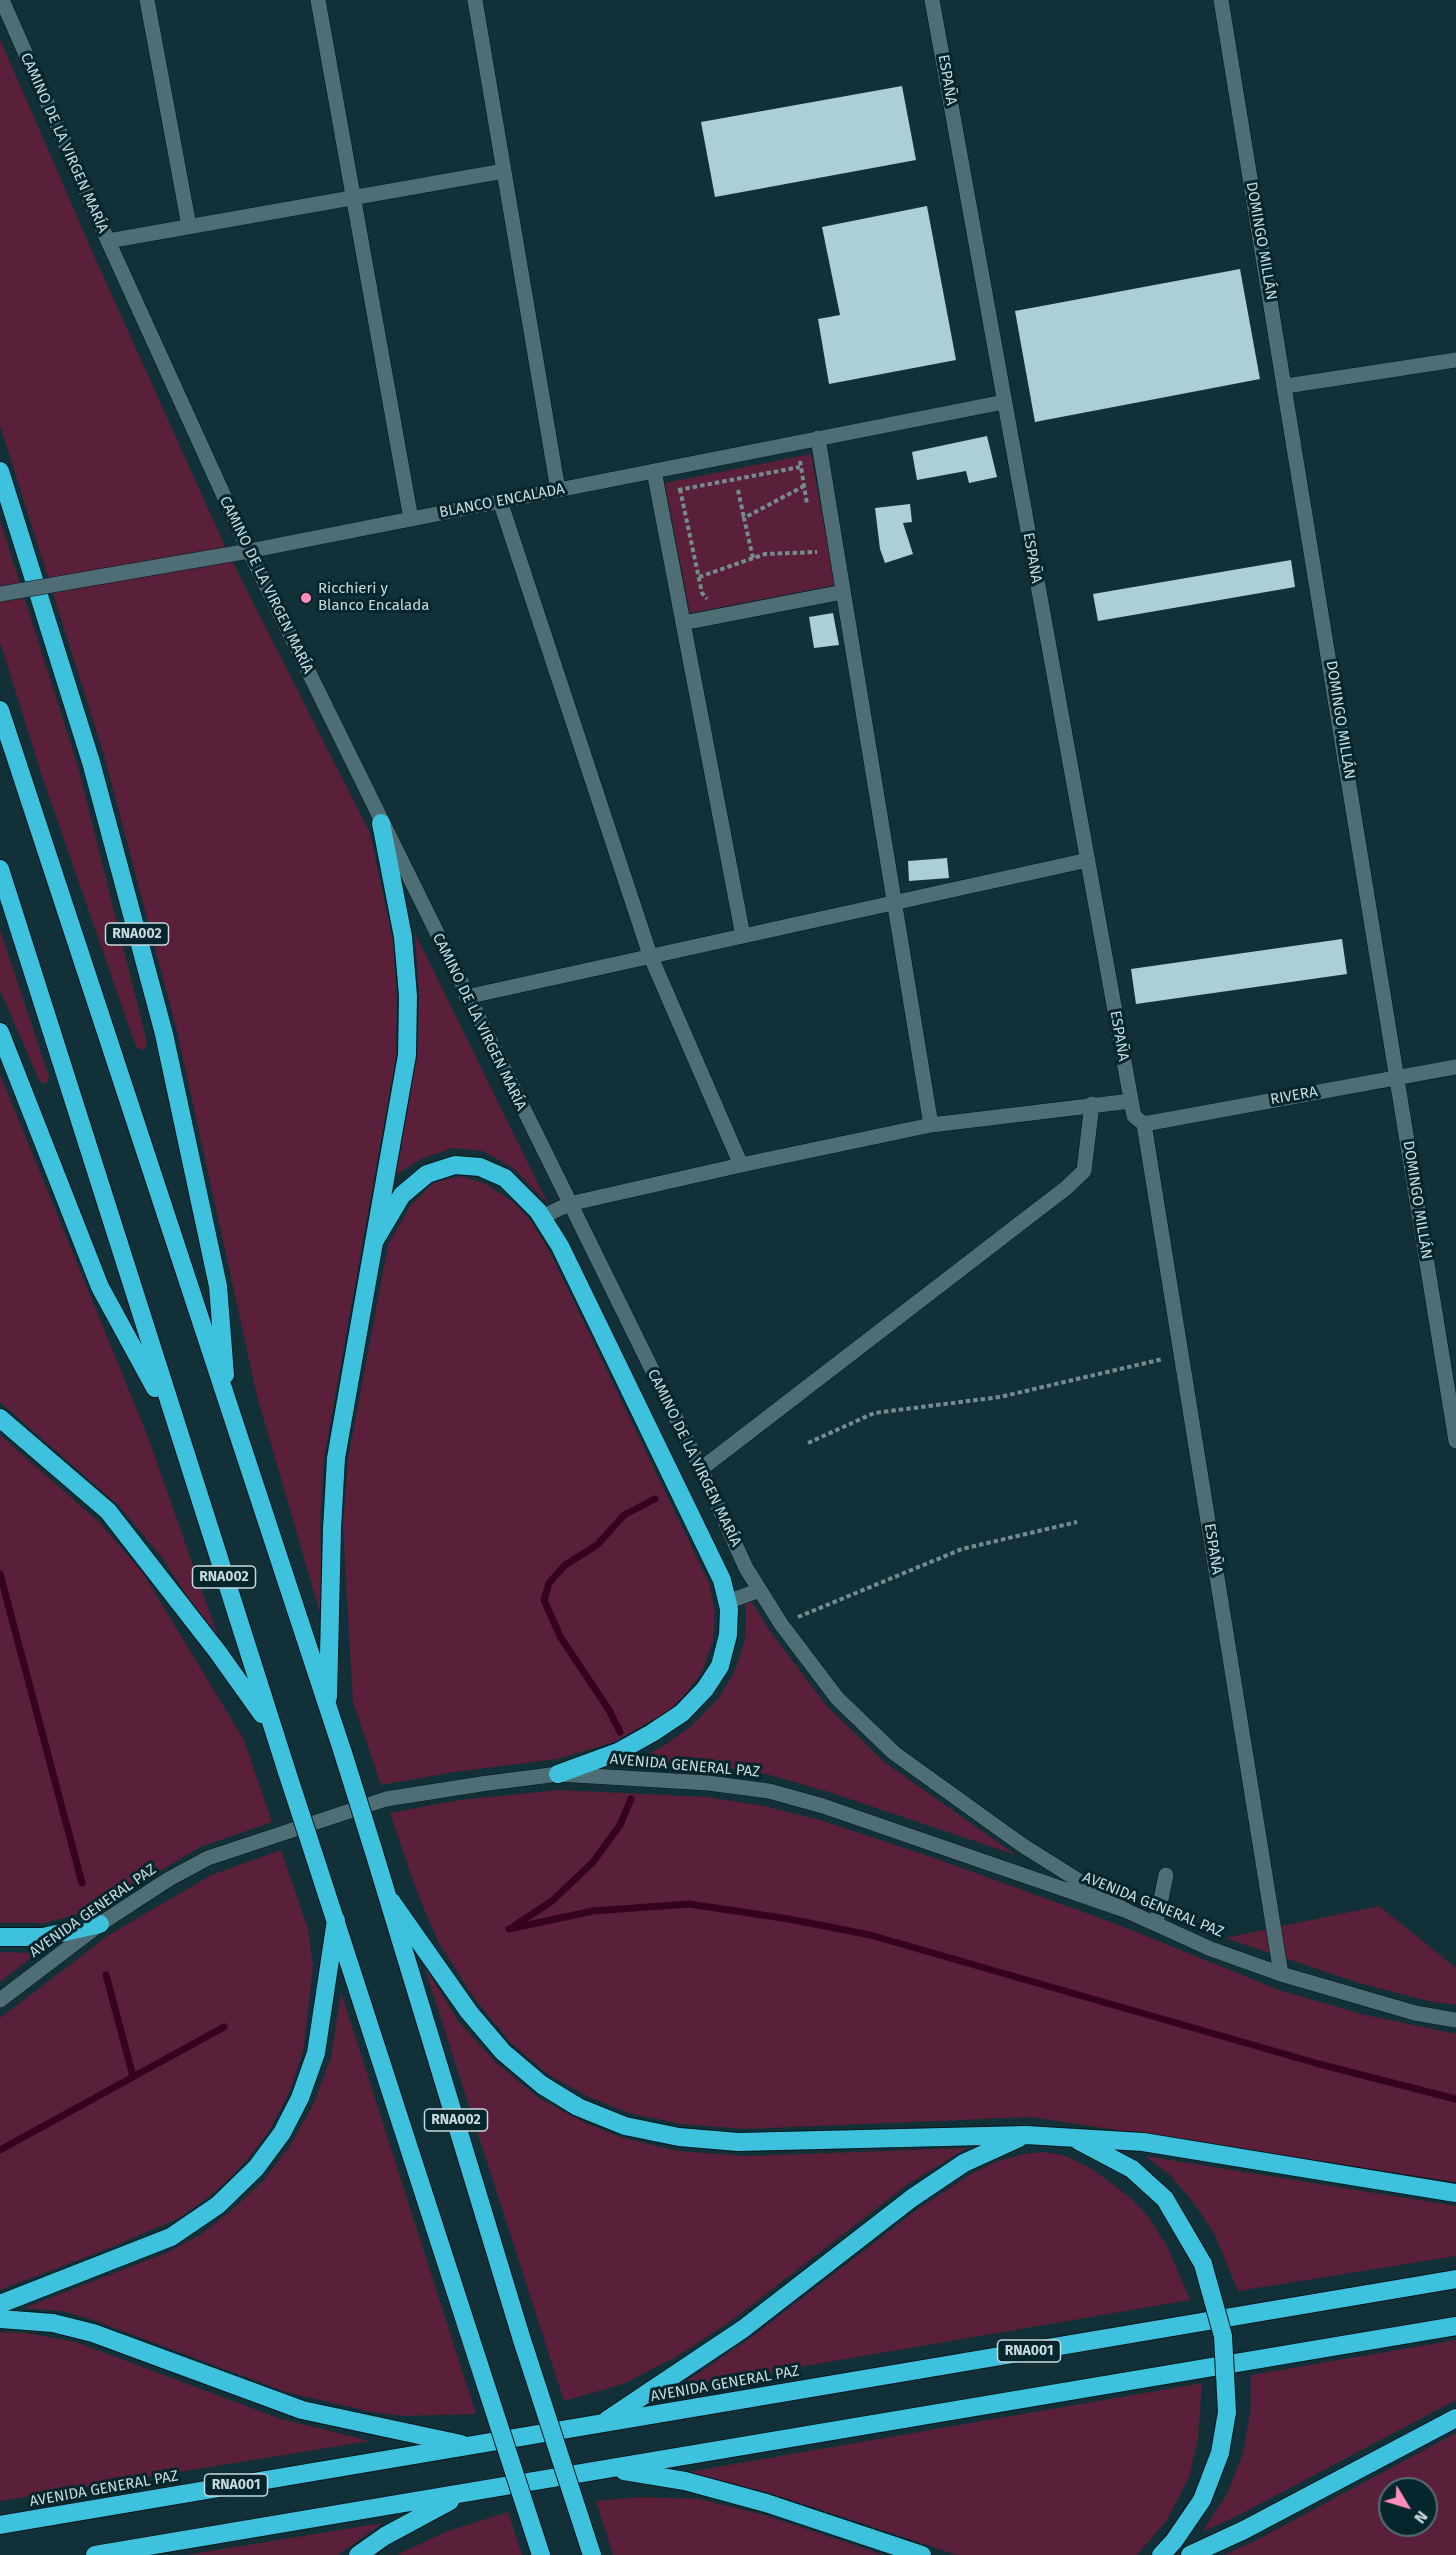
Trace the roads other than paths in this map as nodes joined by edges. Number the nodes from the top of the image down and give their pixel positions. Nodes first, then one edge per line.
1 (2, 0) edge
2 (147, 0) edge
3 (318, 0) edge
4 (475, 0) edge
5 (932, 0) edge
6 (1221, 0) edge
7 (504, 171) junction
8 (354, 197) junction
9 (189, 226) junction
10 (108, 241) junction
11 (1456, 360) edge
12 (1286, 386) junction
13 (1004, 402) junction
14 (818, 438) junction
15 (0, 471) edge
16 (654, 471) junction
17 (558, 490) junction
18 (500, 501) junction
19 (411, 519) junction
20 (249, 552) junction
21 (843, 592) junction
22 (0, 594) edge
23 (683, 623) junction
24 (0, 710) edge
25 (381, 823) junction
26 (1088, 860) junction
27 (0, 869) edge
28 (894, 902) junction
29 (743, 936) junction
30 (650, 955) junction
31 (466, 996) junction
32 (0, 1032) edge
33 (1456, 1067) edge
34 (1397, 1078) junction
35 (1092, 1104) junction
36 (1137, 1114) junction
37 (931, 1125) junction
38 (741, 1165) junction
39 (569, 1204) junction
40 (542, 1217) junction
41 (374, 1242) junction
42 (228, 1407) junction
43 (0, 1418) edge
44 (175, 1424) junction
45 (1456, 1441) edge
46 (700, 1469) junction
47 (760, 1590) junction
48 (727, 1602) junction
49 (328, 1710) junction
50 (273, 1729) junction
51 (558, 1774) junction
52 (1166, 1875) dead end
53 (391, 1901) junction
54 (1127, 1911) junction
55 (336, 1920) junction
56 (100, 1923) junction
57 (1156, 1923) junction
58 (0, 1937) edge
59 (1281, 1974) junction
60 (0, 2000) edge
61 (1456, 2020) edge
62 (1026, 2135) junction
63 (1072, 2138) junction
64 (1456, 2193) edge
65 (1456, 2279) edge
66 (0, 2304) edge
67 (0, 2319) edge
68 (1456, 2326) edge
69 (1456, 2418) edge
70 (603, 2423) junction
71 (471, 2446) junction
72 (611, 2469) junction
73 (471, 2491) junction
74 (0, 2525) edge
75 (95, 2555) edge
76 (358, 2555) edge
77 (541, 2555) edge
78 (592, 2555) edge
79 (922, 2555) edge
80 (1161, 2555) edge
81 (1190, 2555) edge

1 - 10 street, CAMINO DE LA VIRGEN MARÍA
2 - 9 street
3 - 8 street
4 - 7 street
5 - 13 street, ESPAÑA
6 - 12 street, DOMINGO MILLÁN
7 - 8 street
7 - 17 street
8 - 9 street
8 - 19 street
9 - 10 street
10 - 20 street, CAMINO DE LA VIRGEN MARÍA
11 - 12 street
12 - 34 street, DOMINGO MILLÁN
13 - 14 street, BLANCO ENCALADA
13 - 26 street, ESPAÑA
14 - 16 street, BLANCO ENCALADA
14 - 21 street
15 - 42 highway, RNA002
16 - 17 street, BLANCO ENCALADA
16 - 23 street
17 - 18 street, BLANCO ENCALADA
18 - 19 street, BLANCO ENCALADA
18 - 30 street
19 - 20 street, BLANCO ENCALADA
20 - 22 street, BLANCO ENCALADA, bridge
20 - 25 street, CAMINO DE LA VIRGEN MARÍA
21 - 23 street
21 - 28 street
23 - 29 street
24 - 42 highway, RNA002
25 - 31 street, CAMINO DE LA VIRGEN MARÍA
25 - 41 highway
26 - 28 street
26 - 36 street, ESPAÑA
27 - 44 highway, RNA002
28 - 29 street
28 - 37 street
29 - 30 street
30 - 31 street
30 - 38 street
31 - 39 street, CAMINO DE LA VIRGEN MARÍA
32 - 44 highway, RNA002
33 - 34 street, RIVERA
34 - 36 street, RIVERA
34 - 45 street, DOMINGO MILLÁN
35 - 36 street, RIVERA
35 - 37 street, RIVERA
35 - 46 street
36 - 59 street, ESPAÑA
37 - 38 street, RIVERA
38 - 39 street, RIVERA
39 - 40 street, RIVERA
39 - 46 street, CAMINO DE LA VIRGEN MARÍA
40 - 41 highway
40 - 48 highway
41 - 49 highway
42 - 49 highway, RNA002
43 - 50 highway
44 - 50 highway, RNA002
46 - 47 street, CAMINO DE LA VIRGEN MARÍA
47 - 48 street
47 - 54 street, CAMINO DE LA VIRGEN MARÍA
48 - 51 highway
49 - 53 highway, RNA002, bridge
50 - 55 highway, RNA002, bridge
51 - 54 street, AVENIDA GENERAL PAZ
51 - 56 street, AVENIDA GENERAL PAZ
52 - 57 street
53 - 62 highway
53 - 78 highway, RNA002, bridge
54 - 57 street, AVENIDA GENERAL PAZ
55 - 66 highway
55 - 77 highway, RNA002, bridge
56 - 58 highway
56 - 60 street, AVENIDA GENERAL PAZ
57 - 59 street, AVENIDA GENERAL PAZ
59 - 61 street, AVENIDA GENERAL PAZ
62 - 63 highway
62 - 70 highway
63 - 64 highway
63 - 80 highway, bridge
65 - 70 highway, AVENIDA GENERAL PAZ / RNA001
67 - 71 highway
68 - 72 highway
69 - 81 highway
70 - 71 highway, AVENIDA GENERAL PAZ / RNA001
71 - 74 highway, AVENIDA GENERAL PAZ / RNA001
72 - 73 highway
72 - 79 highway
73 - 75 highway
73 - 76 highway

